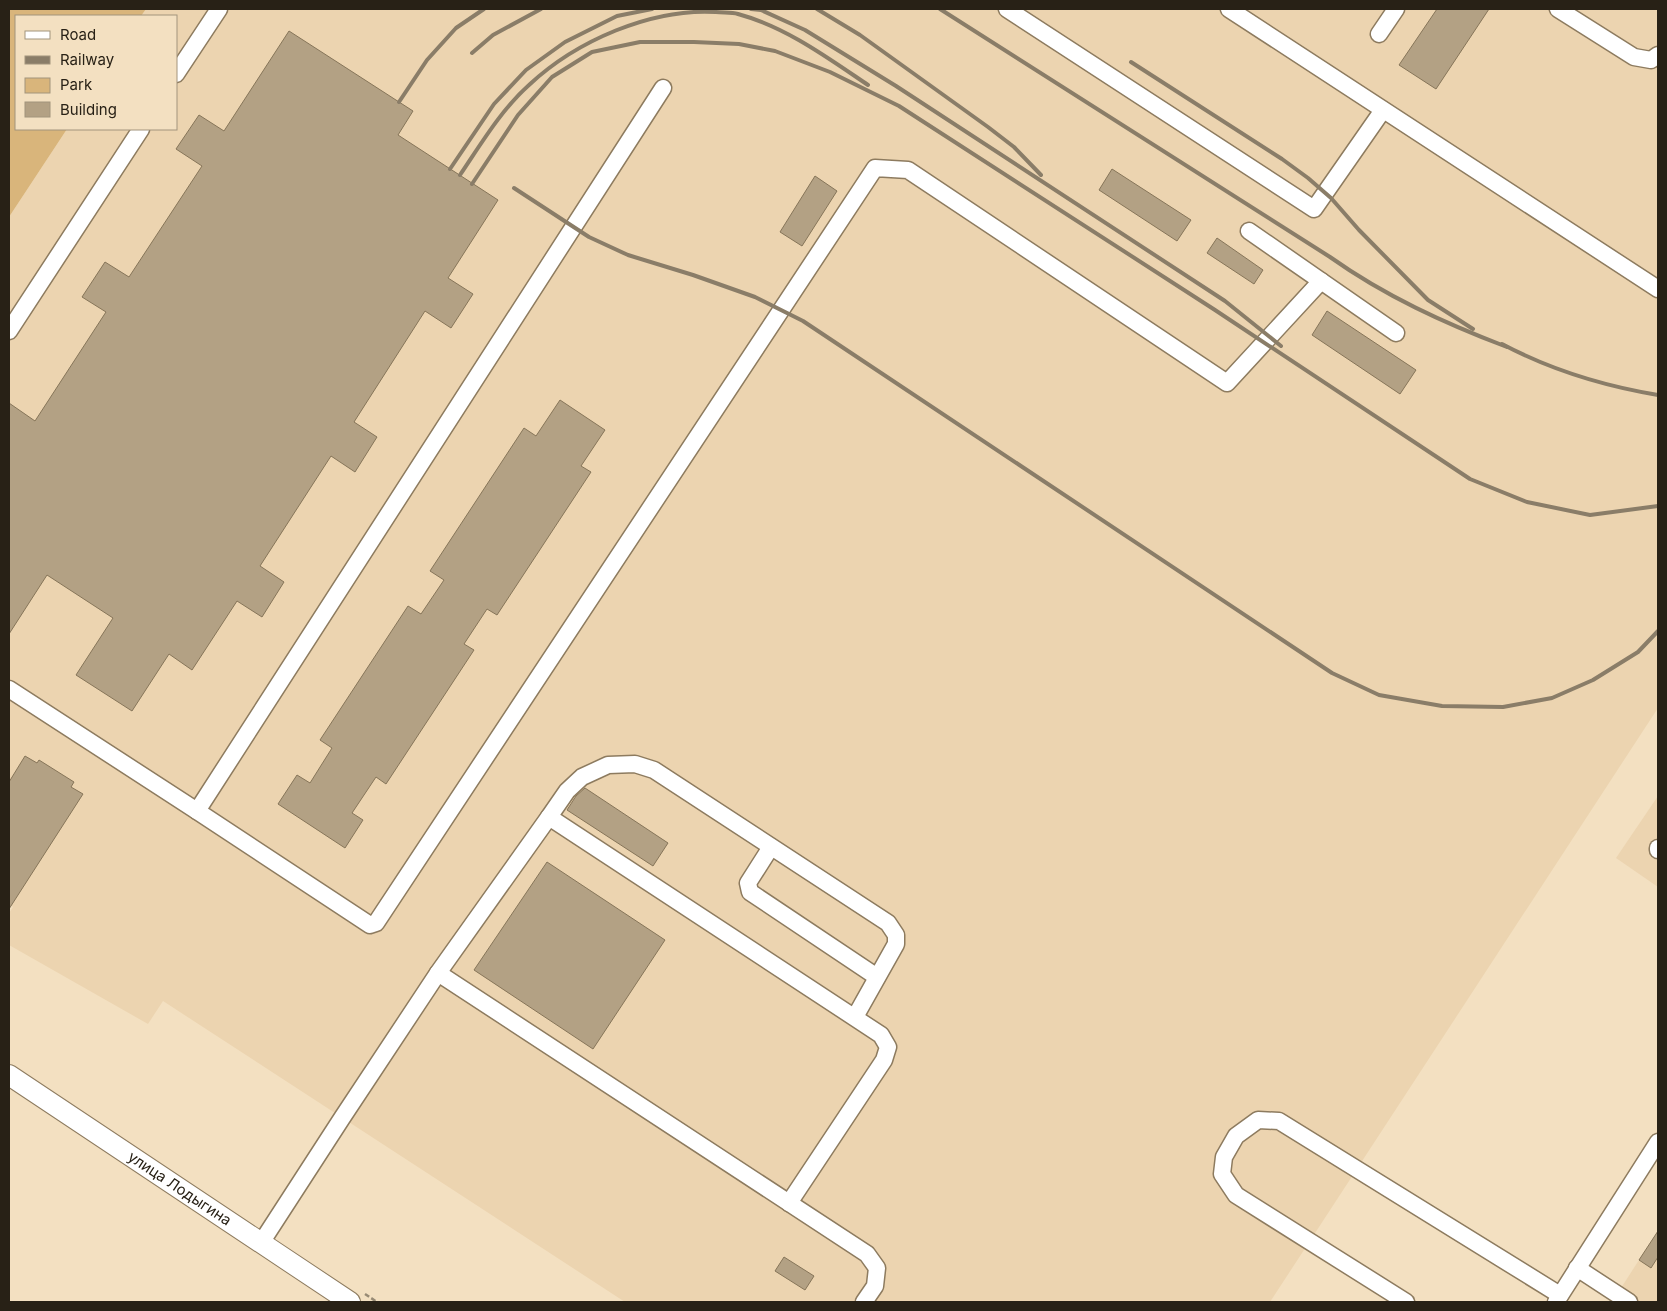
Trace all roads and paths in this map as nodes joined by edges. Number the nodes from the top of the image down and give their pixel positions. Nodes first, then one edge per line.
1 (219, 9) edge
2 (1007, 9) edge
3 (1230, 9) edge
4 (1396, 9) edge
5 (1558, 9) edge
6 (1379, 34) dead end
7 (1658, 55) edge
8 (178, 71) edge
9 (663, 88) dead end
10 (1383, 110) junction
11 (139, 130) edge
12 (1249, 231) dead end
13 (1321, 281) junction
14 (1658, 289) edge
15 (9, 331) edge
16 (1396, 333) dead end
17 (9, 689) edge
18 (197, 810) junction
19 (549, 817) junction
20 (771, 847) junction
21 (438, 973) junction
22 (877, 977) junction
23 (855, 1017) junction
24 (9, 1076) edge
25 (1658, 1142) edge
26 (789, 1203) junction
27 (261, 1244) junction
28 (1578, 1268) junction
29 (1558, 1299) edge
30 (350, 1302) edge
31 (864, 1302) edge
32 (1406, 1302) edge
33 (1629, 1302) edge

1 - 8 street
2 - 10 street
3 - 10 street
4 - 6 street
5 - 7 street
9 - 18 street
10 - 14 street
11 - 15 street
12 - 13 street
13 - 16 street
13 - 18 street
17 - 18 street
19 - 20 street
19 - 21 street
19 - 23 street
20 - 22 street
20 - 22 street
21 - 26 street
21 - 27 street
22 - 23 street
23 - 26 street
24 - 27 main road, улица Лодыгина
25 - 28 street
26 - 31 street
27 - 30 main road, улица Лодыгина
28 - 29 street
28 - 33 street
29 - 32 street

